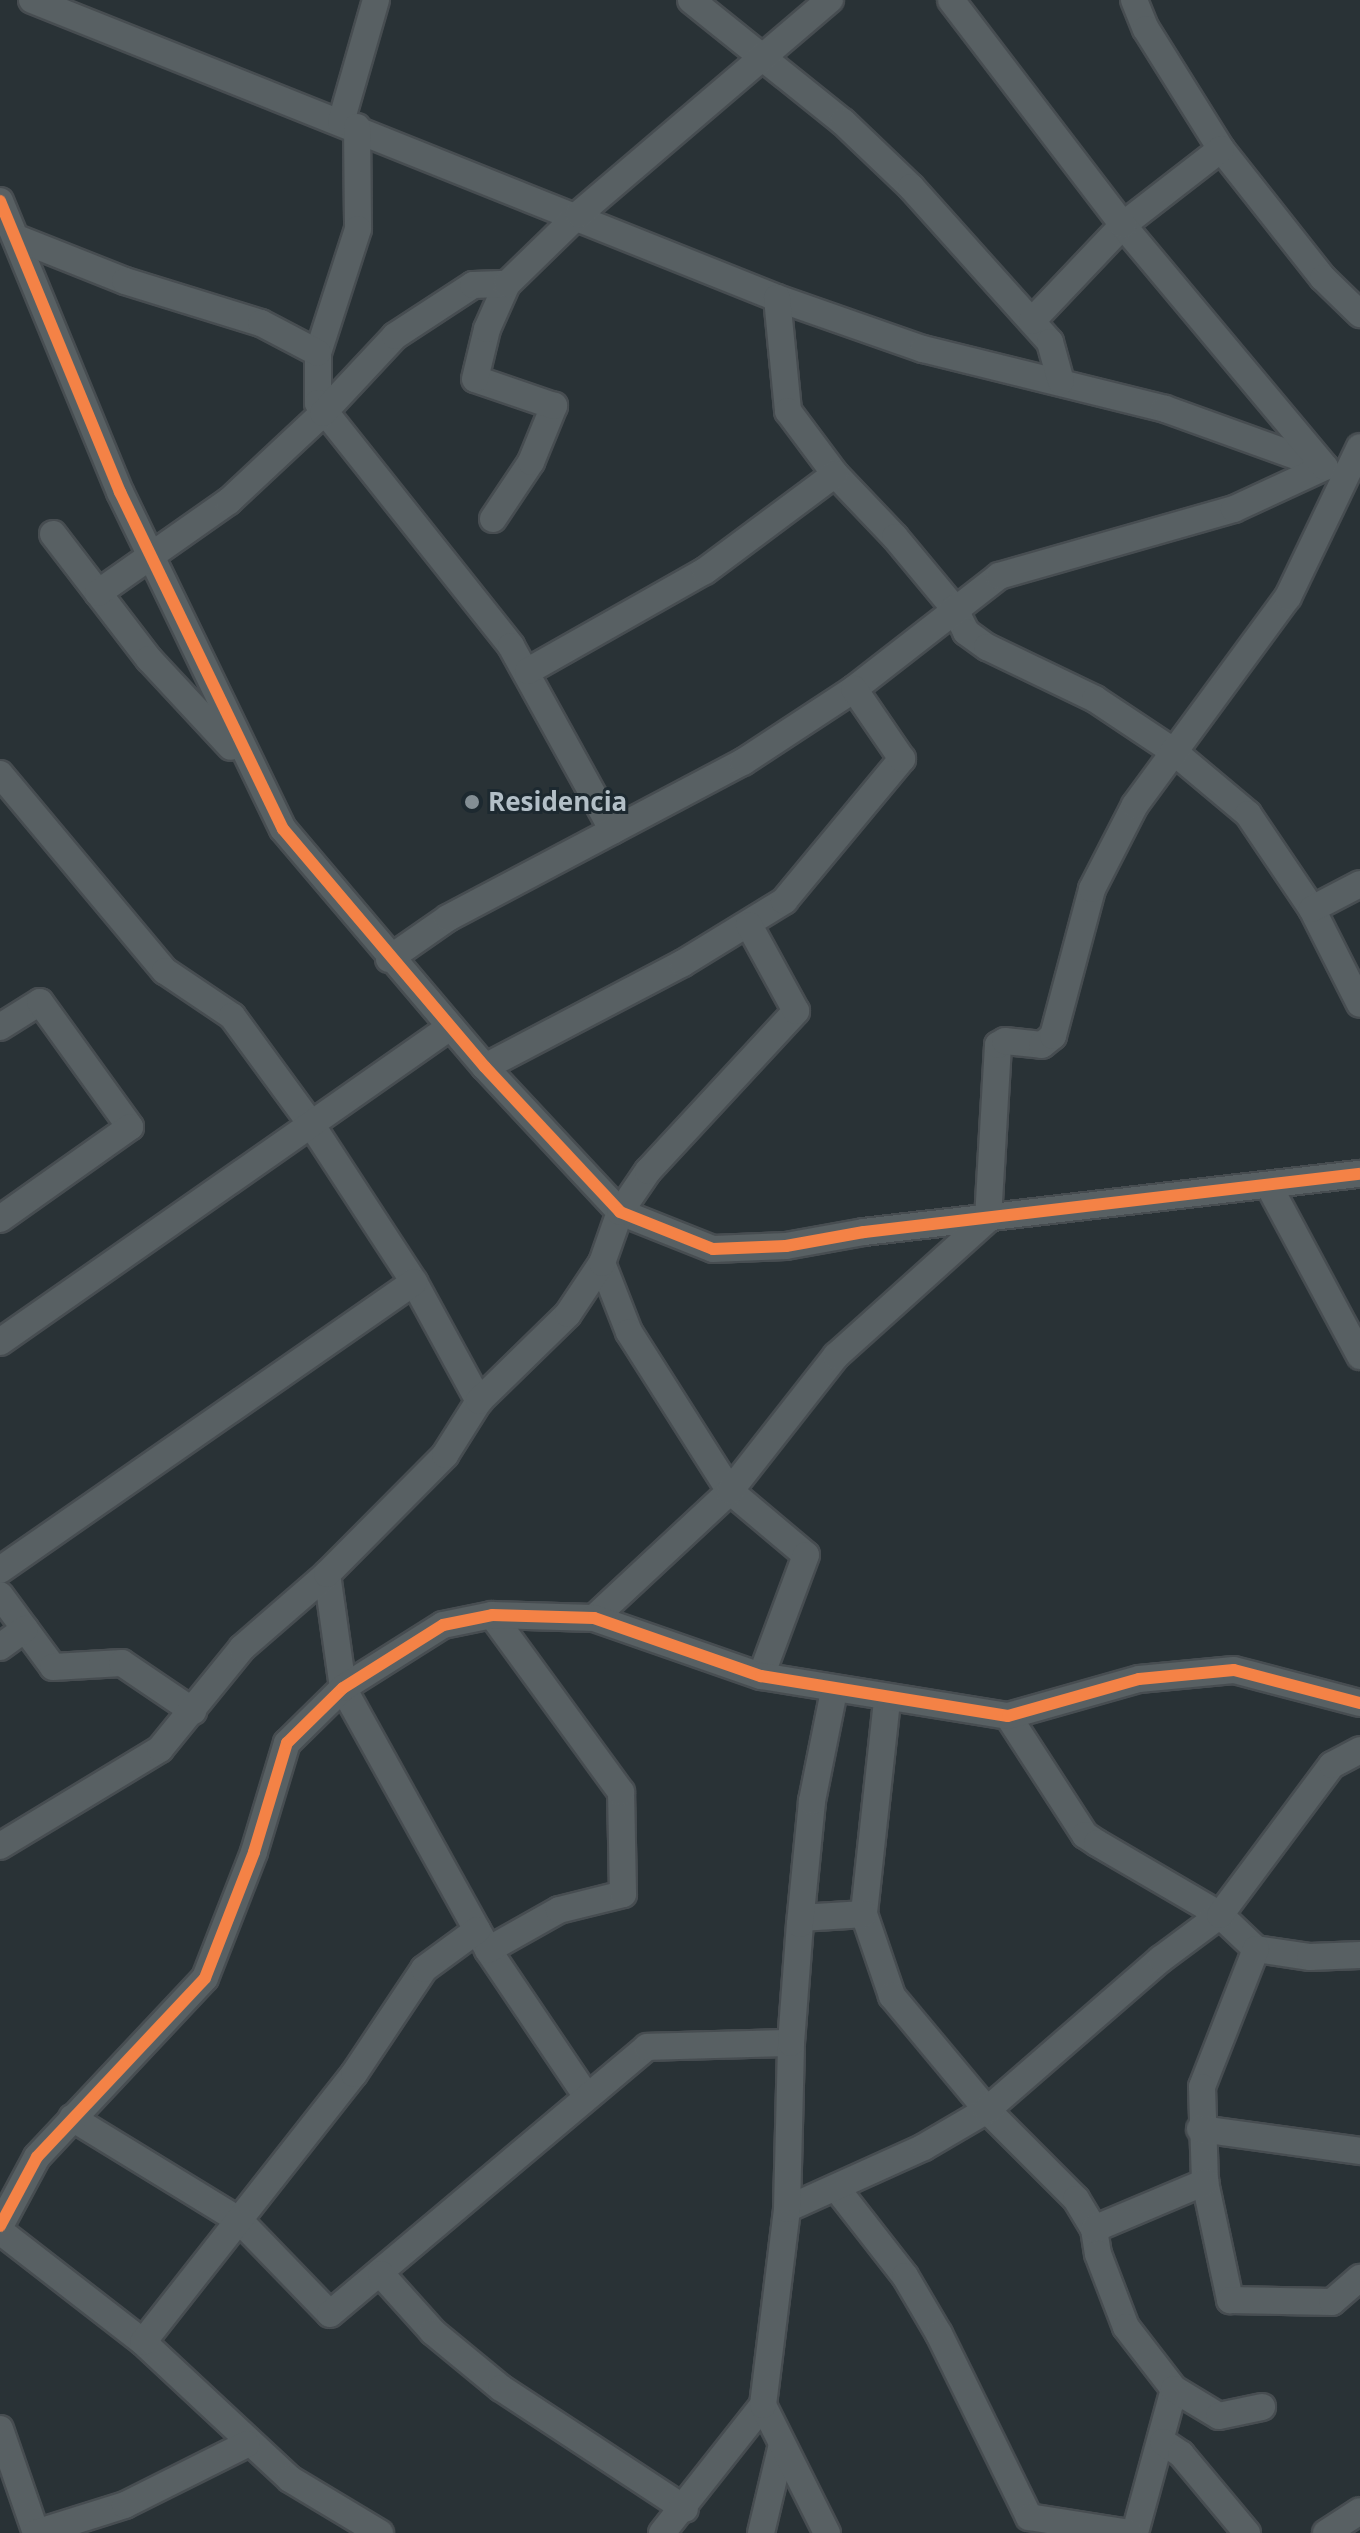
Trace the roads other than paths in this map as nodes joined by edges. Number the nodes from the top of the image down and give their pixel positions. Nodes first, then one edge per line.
1 (32, 0) edge
2 (376, 0) edge
3 (691, 0) edge
4 (830, 0) edge
5 (951, 0) edge
6 (1134, 0) edge
7 (760, 59) junction
8 (349, 125) junction
9 (1221, 149) junction
10 (0, 201) edge
11 (579, 214) junction
12 (1123, 225) junction
13 (17, 238) junction
14 (507, 284) junction
15 (777, 298) junction
16 (1360, 314) edge
17 (1032, 321) junction
18 (318, 353) junction
19 (1061, 382) junction
20 (323, 413) junction
21 (1360, 447) edge
22 (835, 474) junction
23 (1343, 474) edge
24 (493, 519) dead end
25 (53, 534) dead end
26 (151, 559) junction
27 (98, 593) junction
28 (954, 608) junction
29 (528, 671) junction
30 (854, 689) junction
31 (1173, 751) junction
32 (247, 764) junction
33 (0, 774) edge
34 (613, 831) junction
35 (1360, 884) edge
36 (1312, 909) junction
37 (749, 925) junction
38 (389, 959) junction
39 (1360, 1004) edge
40 (0, 1027) edge
41 (450, 1027) junction
42 (485, 1067) junction
43 (311, 1124) junction
44 (1360, 1174) edge
45 (1269, 1186) junction
46 (620, 1212) junction
47 (0, 1219) edge
48 (988, 1219) junction
49 (602, 1263) junction
50 (414, 1282) junction
51 (0, 1342) edge
52 (1360, 1356) edge
53 (479, 1401) junction
54 (730, 1491) junction
55 (0, 1570) edge
56 (327, 1574) junction
57 (0, 1595) edge
58 (492, 1615) junction
59 (594, 1618) junction
60 (25, 1629) junction
61 (0, 1647) edge
62 (761, 1676) junction
63 (343, 1688) junction
64 (832, 1701) dead end
65 (1360, 1703) edge
66 (886, 1710) dead end
67 (193, 1711) junction
68 (1008, 1716) junction
69 (1360, 1750) edge
70 (0, 1846) edge
71 (864, 1914) junction
72 (1220, 1915) junction
73 (801, 1918) junction
74 (483, 1940) junction
75 (1256, 1949) junction
76 (1360, 1955) edge
77 (791, 2043) junction
78 (587, 2097) junction
79 (987, 2110) junction
80 (72, 2118) junction
81 (1200, 2129) junction
82 (1360, 2151) edge
83 (1205, 2182) junction
84 (837, 2189) junction
85 (787, 2209) junction
86 (240, 2221) junction
87 (0, 2229) edge
88 (1094, 2229) junction
89 (381, 2274) junction
90 (1360, 2278) edge
91 (143, 2342) junction
92 (1174, 2389) junction
93 (763, 2405) junction
94 (1262, 2407) dead end
95 (0, 2429) edge
96 (1163, 2442) junction
97 (247, 2444) junction
98 (782, 2444) junction
99 (685, 2509) junction
100 (1360, 2511) edge
101 (36, 2533) edge
102 (380, 2533) edge
103 (662, 2533) edge
104 (761, 2533) edge
105 (827, 2533) edge
106 (1132, 2533) edge
107 (1247, 2533) edge
108 (1326, 2533) edge

1 - 8 street
2 - 8 street
3 - 7 street
4 - 7 street
5 - 12 street
6 - 9 street
7 - 11 street
7 - 17 street
8 - 11 street
8 - 18 street
9 - 12 street
9 - 16 street
10 - 13 street
11 - 14 street
11 - 15 street
12 - 17 street
12 - 23 street
13 - 18 street
13 - 26 street
14 - 20 street
14 - 24 street
15 - 19 street
15 - 22 street
17 - 19 street
18 - 20 street
19 - 23 street
20 - 26 street
20 - 29 street
21 - 23 street
22 - 28 street
22 - 29 street
23 - 28 street
23 - 31 street
25 - 27 street
26 - 27 street
26 - 32 street
27 - 32 street
28 - 30 street
28 - 31 street
29 - 34 street
30 - 34 street
30 - 37 street
31 - 36 street
31 - 48 street
32 - 38 street
33 - 43 street
34 - 38 street
35 - 36 street
36 - 39 street
37 - 42 street
37 - 46 street
38 - 41 street
40 - 47 street
41 - 42 street
41 - 43 street
42 - 46 street
43 - 50 street
43 - 51 street
44 - 45 street
45 - 48 street
45 - 52 street
46 - 48 street
46 - 49 street
48 - 54 street
49 - 53 street
49 - 54 street
50 - 53 street
50 - 55 street
53 - 56 street
54 - 59 street
54 - 62 street
56 - 63 street
56 - 67 street
57 - 60 street
58 - 59 street
58 - 63 street
58 - 74 street
59 - 62 street
60 - 61 street
60 - 67 street
62 - 68 street
63 - 74 street
63 - 80 street
64 - 73 street
65 - 68 street
66 - 71 street
67 - 70 street
68 - 72 street
69 - 72 street
71 - 73 street
71 - 79 street
72 - 75 street
72 - 79 street
73 - 77 street
74 - 78 street
74 - 86 street
75 - 76 street
75 - 81 street
77 - 78 street
77 - 85 street
78 - 89 street
79 - 84 street
79 - 88 street
80 - 86 street
80 - 87 street
81 - 82 street
81 - 83 street
83 - 88 street
83 - 90 street
84 - 85 street
84 - 106 street
85 - 93 street
86 - 89 street
86 - 91 street
87 - 91 street
88 - 92 street
89 - 99 street
91 - 97 street
92 - 94 street
92 - 96 street
93 - 98 street
93 - 99 street
95 - 101 street
96 - 106 street
96 - 107 street
97 - 101 street
97 - 102 street
98 - 104 street
98 - 105 street
99 - 103 street
100 - 108 street

